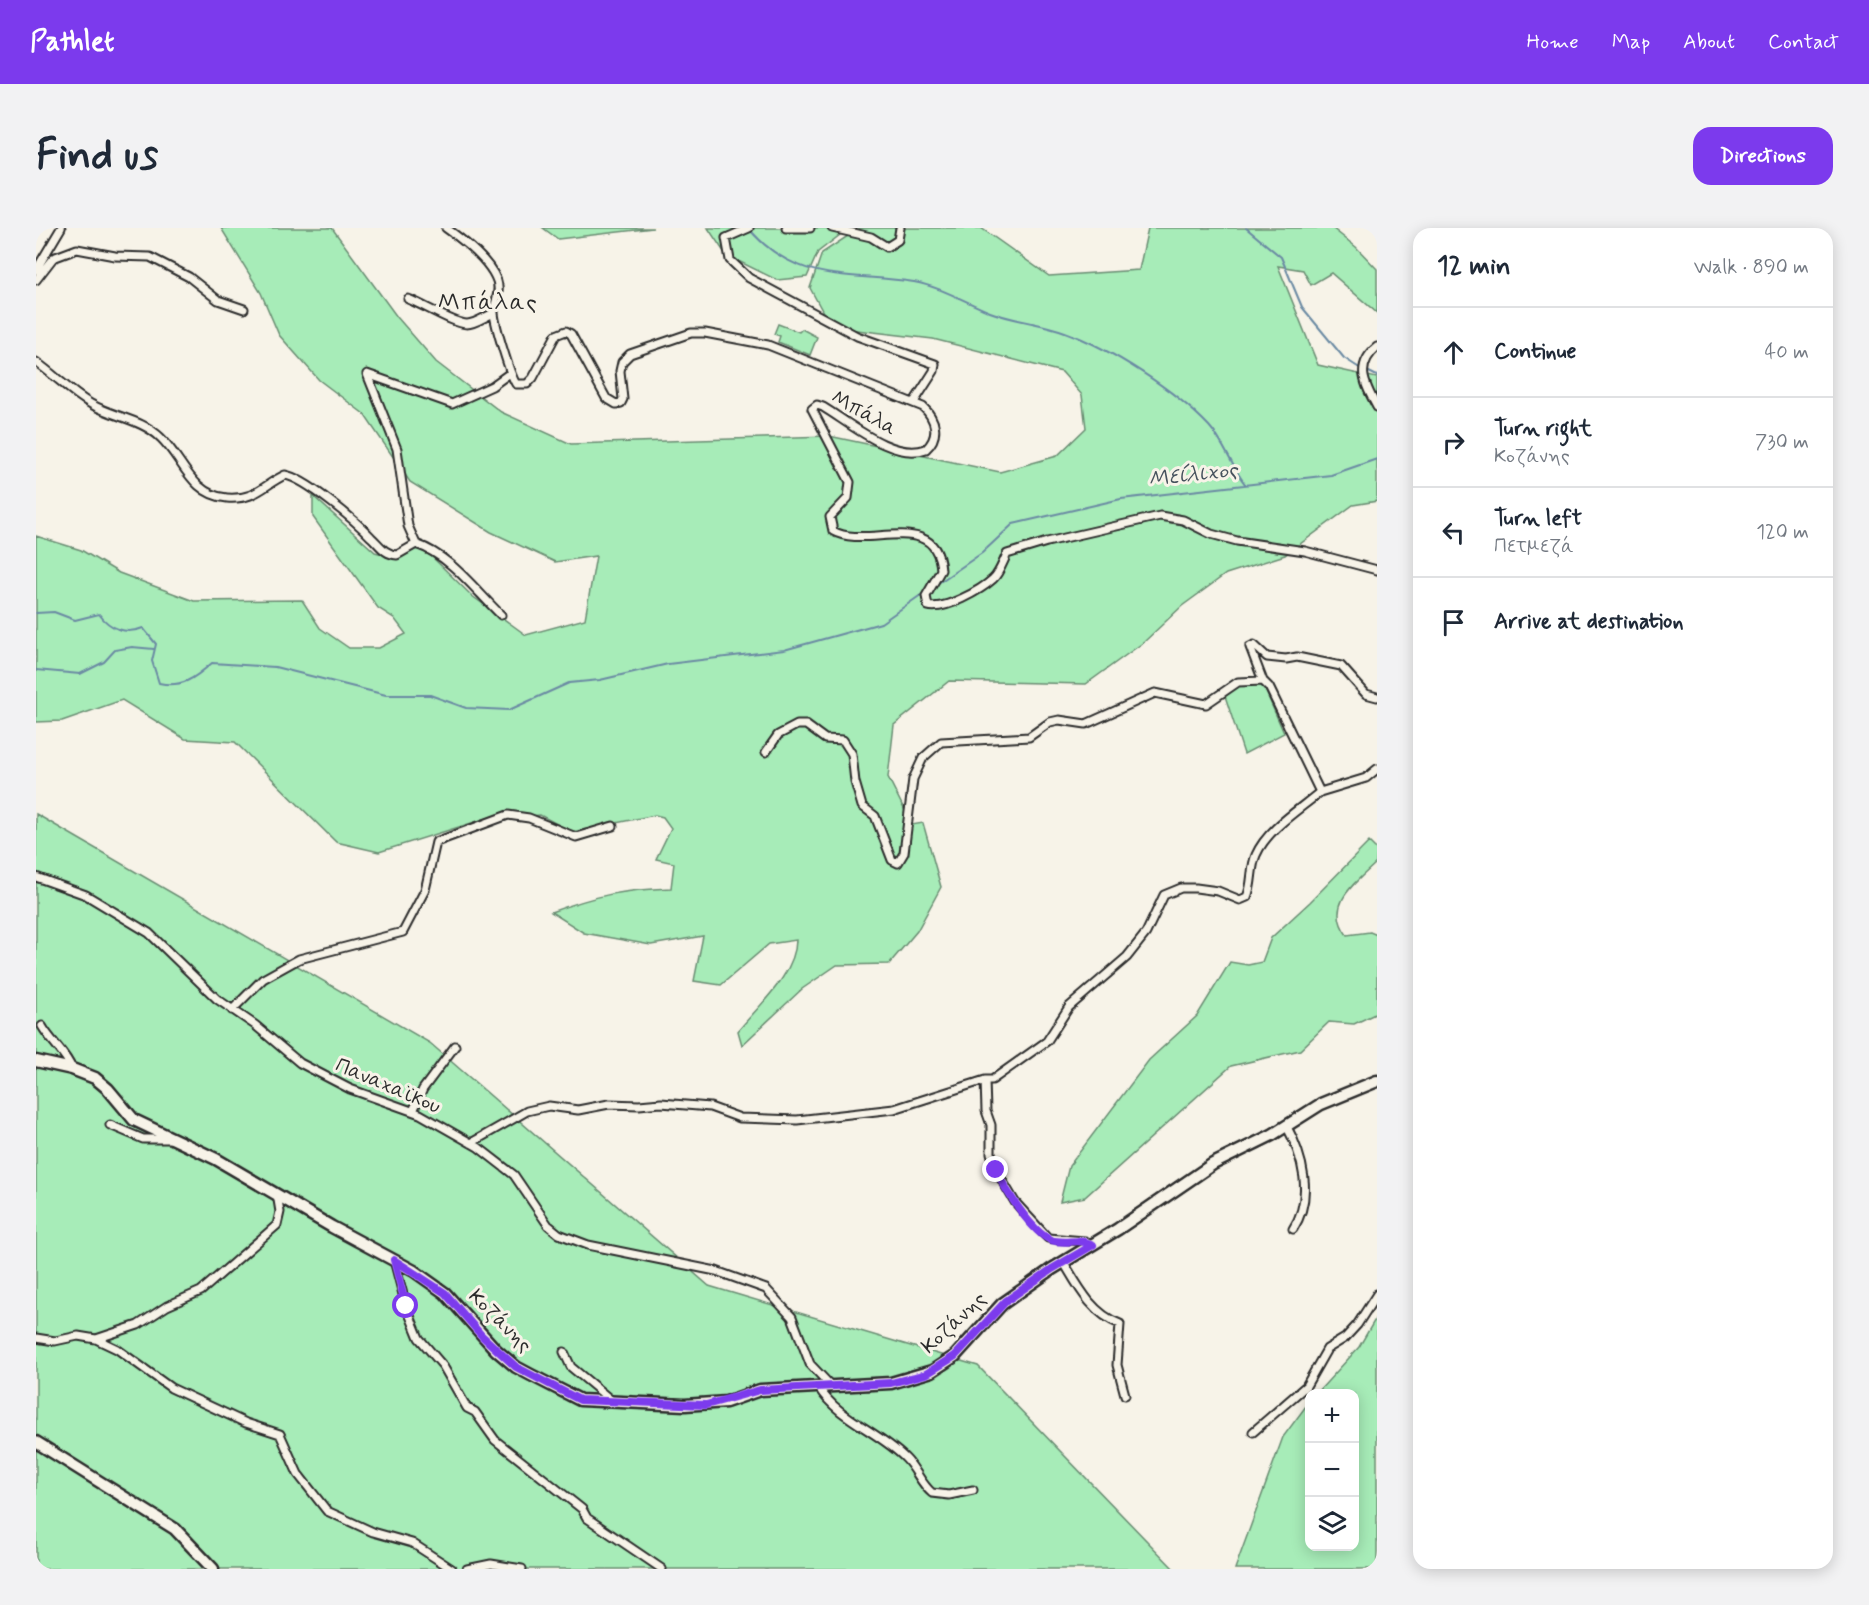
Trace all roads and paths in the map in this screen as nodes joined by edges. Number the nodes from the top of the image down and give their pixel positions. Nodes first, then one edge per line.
1 (61, 228) edge
2 (446, 228) edge
3 (786, 228) edge
4 (810, 228) edge
5 (832, 228) edge
6 (900, 228) edge
7 (746, 229) edge
8 (36, 270) edge
9 (36, 280) edge
10 (408, 299) dead end
11 (244, 309) dead end
12 (494, 313) junction
13 (1377, 347) edge
14 (36, 362) edge
15 (510, 373) junction
16 (914, 402) junction
17 (1377, 407) edge
18 (416, 544) junction
19 (1377, 570) edge
20 (501, 615) dead end
21 (1263, 681) junction
22 (1377, 697) edge
23 (766, 752) dead end
24 (1377, 769) edge
25 (1320, 792) junction
26 (612, 826) dead end
27 (36, 877) edge
28 (232, 1010) junction
29 (42, 1026) dead end
30 (455, 1046) dead end
31 (36, 1061) edge
32 (72, 1069) junction
33 (985, 1080) junction
34 (1377, 1081) edge
35 (413, 1111) junction
36 (110, 1125) dead end
37 (1286, 1125) junction
38 (174, 1139) junction
39 (471, 1143) junction
40 (277, 1194) junction
41 (1293, 1229) dead end
42 (1093, 1245) junction
43 (394, 1260) junction
44 (1063, 1261) junction
45 (1377, 1294) edge
46 (36, 1338) edge
47 (96, 1339) junction
48 (564, 1352) dead end
49 (825, 1386) junction
50 (1125, 1395) dead end
51 (612, 1401) junction
52 (1252, 1432) dead end
53 (36, 1442) edge
54 (973, 1490) dead end
55 (213, 1569) edge
56 (452, 1569) edge
57 (467, 1569) edge
58 (522, 1569) edge
59 (662, 1569) edge

1 - 8 street
2 - 12 street
3 - 4 street
5 - 6 street
7 - 16 street
9 - 11 street
10 - 12 street
12 - 15 street
13 - 17 street
14 - 18 street
15 - 16 street, Μπάλα
15 - 18 street
16 - 19 street, Μπάλα
18 - 20 street
21 - 22 street
21 - 23 street
21 - 25 street
24 - 25 street
25 - 33 street
26 - 28 street
27 - 28 street, Παναχαϊκου
28 - 35 street, Παναχαϊκου
29 - 32 street
30 - 35 street
31 - 32 street, Κοζάνης
32 - 38 street, Κοζάνης
33 - 39 street
33 - 42 street
34 - 37 street, Κοζάνης
35 - 39 street, Παναχαϊκου
36 - 38 street
37 - 41 street
37 - 42 street, Κοζάνης
38 - 40 street, Κοζάνης
39 - 49 street, Παναχαϊκου
40 - 43 street, Κοζάνης
40 - 47 street
42 - 44 street, Κοζάνης
43 - 51 street, Κοζάνης
43 - 59 street
44 - 49 street, Κοζάνης
44 - 50 street
45 - 52 street
46 - 47 street
47 - 56 street
48 - 51 street
49 - 51 street, Κοζάνης
49 - 54 street, Παναχαϊκου
53 - 55 street
57 - 58 street

